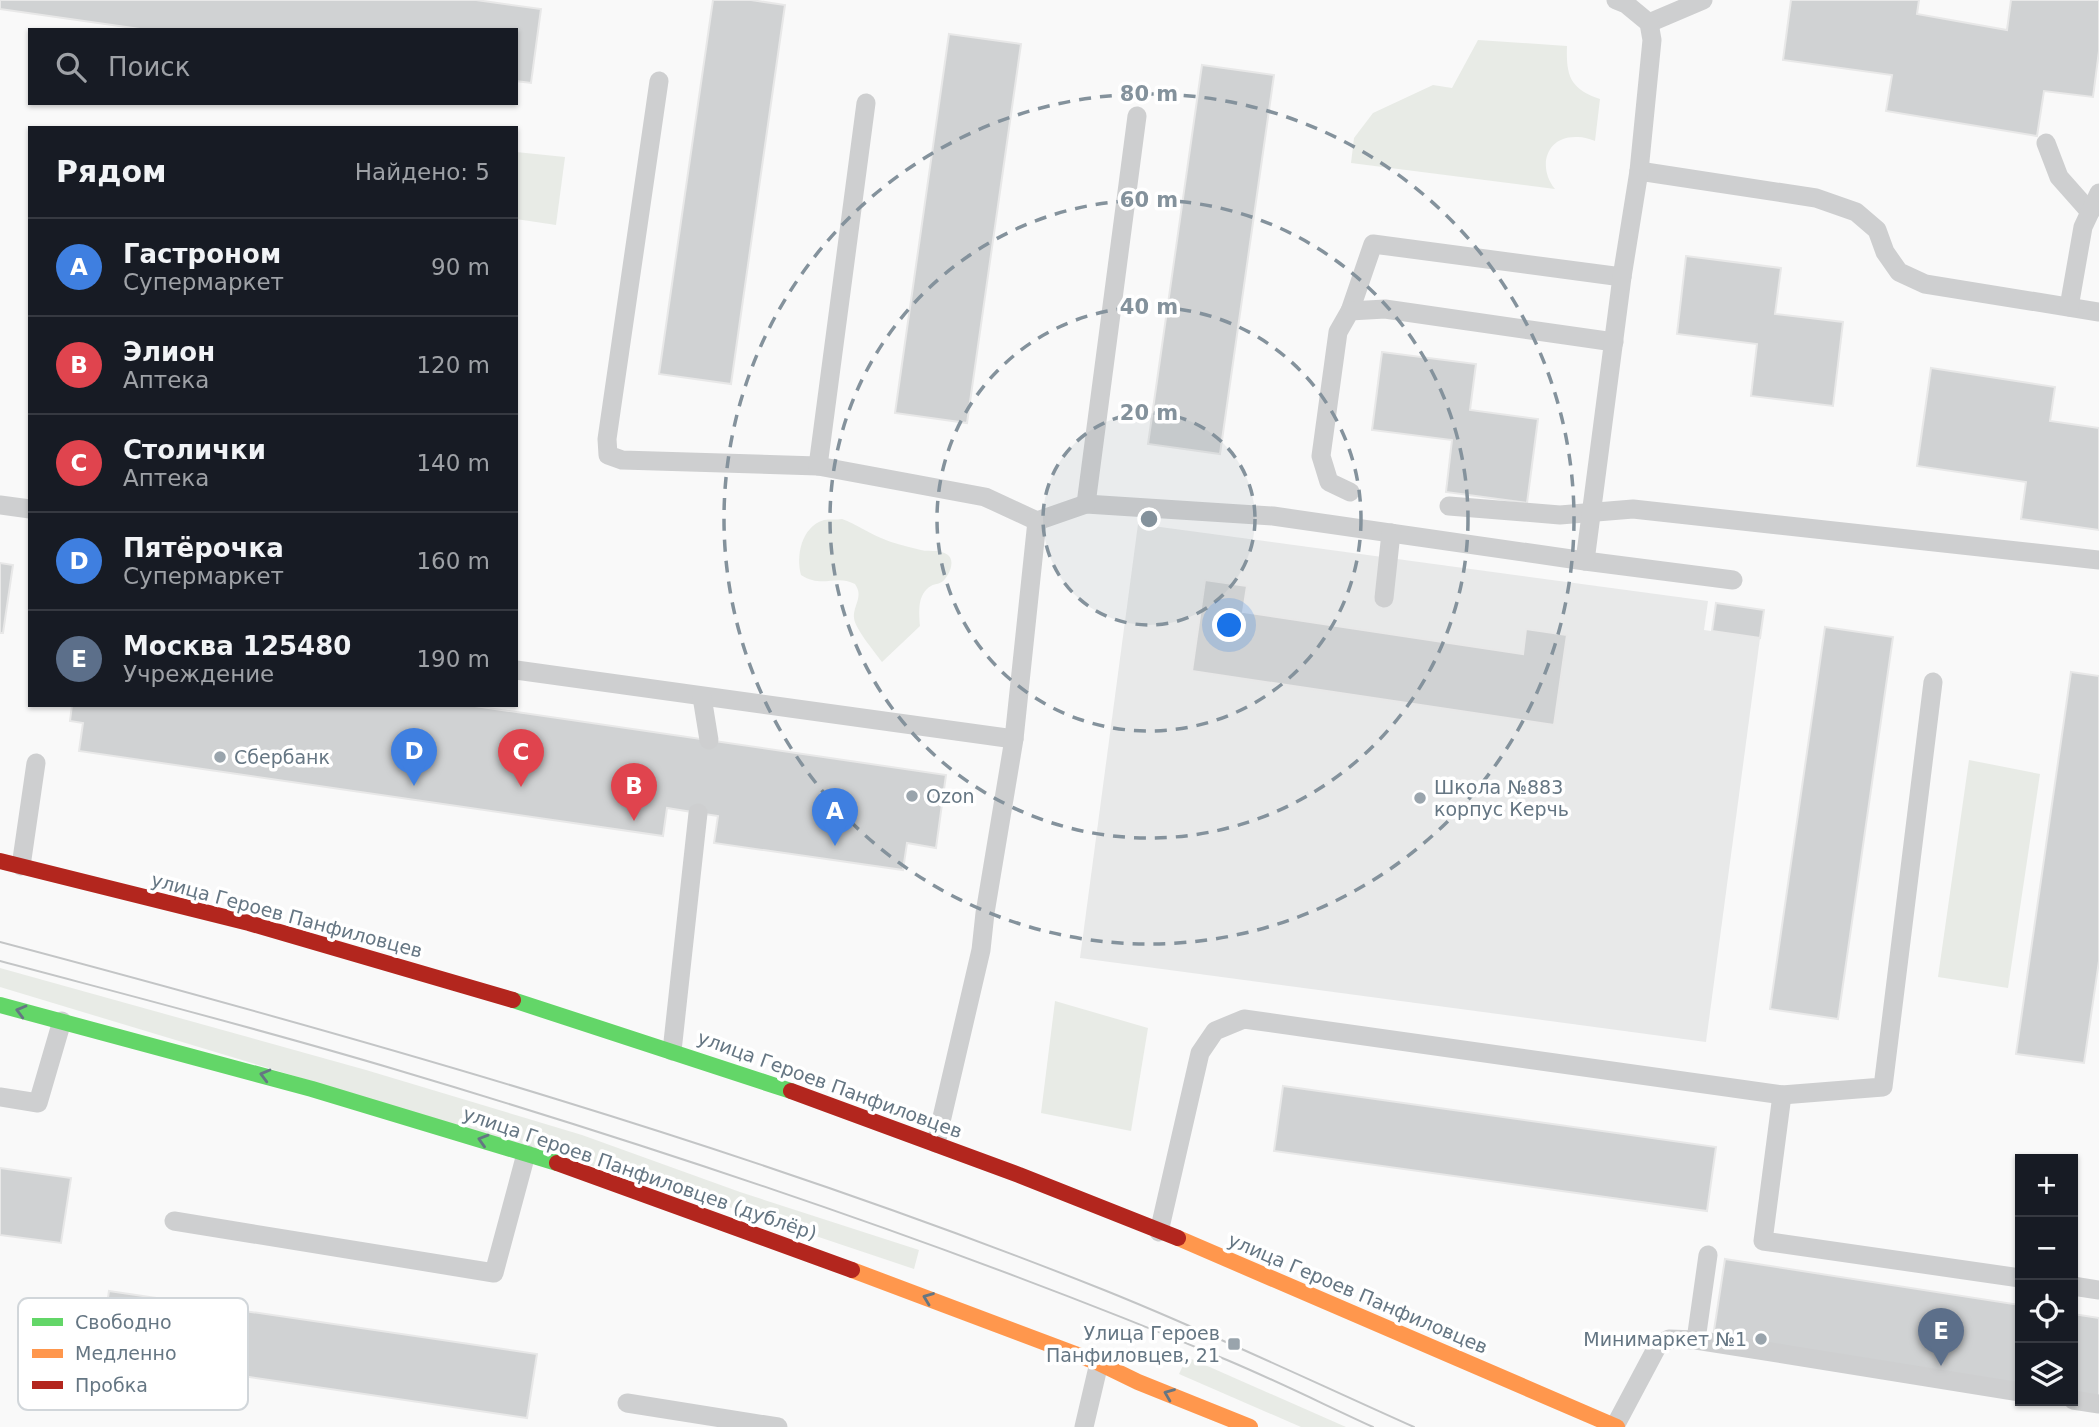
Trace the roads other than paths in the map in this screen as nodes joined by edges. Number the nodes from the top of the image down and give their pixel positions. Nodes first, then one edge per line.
1 (1616, 0) edge
2 (1703, 0) edge
3 (1649, 23) junction
4 (659, 81) dead end
5 (866, 103) dead end
6 (1137, 116) dead end
7 (2046, 142) dead end
8 (1639, 171) junction
9 (2099, 192) edge
10 (2090, 212) junction
11 (1622, 277) junction
12 (2069, 307) junction
13 (1350, 311) junction
14 (2099, 312) edge
15 (1614, 342) junction
16 (818, 466) junction
17 (1350, 492) dead end
18 (1086, 504) junction
19 (0, 505) edge
20 (1449, 506) dead end
21 (28, 509) edge
22 (1037, 521) junction
23 (1391, 533) junction
24 (2099, 560) edge
25 (1585, 561) junction
26 (1733, 580) dead end
27 (1384, 598) dead end
28 (518, 670) edge
29 (1933, 682) dead end
30 (702, 697) junction
31 (1014, 739) junction
32 (709, 740) dead end
33 (36, 763) dead end
34 (698, 813) dead end
35 (0, 861) edge
36 (21, 866) junction
37 (0, 1005) edge
38 (62, 1021) junction
39 (672, 1051) junction
40 (1782, 1095) junction
41 (0, 1097) edge
42 (936, 1143) junction
43 (526, 1154) junction
44 (174, 1221) dead end
45 (1159, 1232) junction
46 (1708, 1255) dead end
47 (2015, 1277) edge
48 (2078, 1287) edge
49 (2099, 1290) edge
50 (1696, 1340) junction
51 (1099, 1363) junction
52 (2015, 1391) edge
53 (2078, 1401) edge
54 (627, 1403) dead end
55 (2099, 1404) edge
56 (778, 1427) edge
57 (1084, 1427) edge
58 (1251, 1427) edge
59 (1616, 1427) edge

1 - 3 lane
2 - 3 lane
3 - 8 lane
4 - 16 lane
5 - 16 lane
6 - 18 lane
7 - 10 lane
8 - 11 lane
8 - 12 lane
9 - 10 lane
10 - 12 lane
11 - 13 lane
11 - 15 lane
12 - 14 lane
13 - 15 lane
13 - 17 lane
15 - 25 lane
16 - 22 lane
18 - 22 lane
18 - 23 lane
19 - 21 lane
20 - 24 lane
22 - 31 lane
23 - 25 lane
23 - 27 lane
25 - 26 lane
28 - 30 lane
29 - 40 lane
30 - 31 lane
30 - 32 lane
31 - 42 lane
33 - 36 lane
34 - 39 lane
35 - 36 main road, улица Героев Панфиловцев
36 - 39 main road, улица Героев Панфиловцев
38 -> 37 main road, улица Героев Панфиловцев (дублёр)
38 - 41 lane
43 -> 38 main road, улица Героев Панфиловцев (дублёр)
39 - 42 main road, улица Героев Панфиловцев
40 - 45 lane
40 - 47 lane
42 - 45 main road, улица Героев Панфиловцев
43 - 44 lane
51 -> 43 main road, улица Героев Панфиловцев (дублёр)
45 - 59 main road, улица Героев Панфиловцев
46 - 50 lane
48 - 49 lane
50 - 52 lane
50 - 59 lane
51 - 57 lane
58 -> 51 main road, улица Героев Панфиловцев (дублёр)
53 - 55 lane
54 - 56 lane

